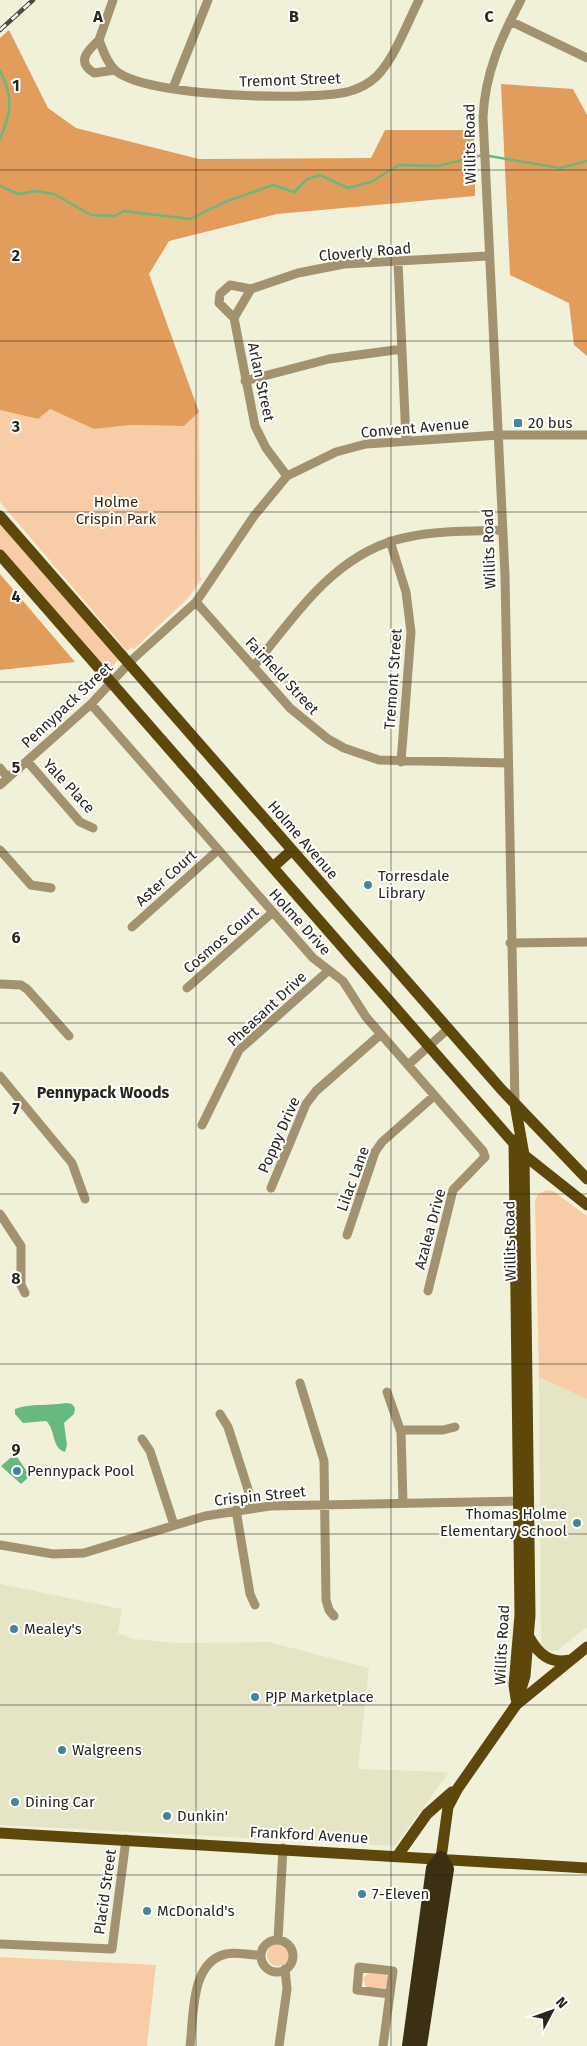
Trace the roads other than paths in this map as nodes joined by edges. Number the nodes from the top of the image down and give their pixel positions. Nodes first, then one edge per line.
1 (113, 0) edge
2 (208, 0) edge
3 (419, 0) edge
4 (521, 0) edge
5 (510, 21) junction
6 (99, 40) junction
7 (587, 58) edge
8 (115, 70) junction
9 (173, 88) junction
10 (488, 256) junction
11 (398, 262) junction
12 (252, 289) junction
13 (234, 318) junction
14 (402, 349) junction
15 (245, 381) junction
16 (499, 435) junction
17 (587, 435) edge
18 (406, 440) junction
19 (288, 476) junction
20 (0, 516) edge
21 (503, 530) junction
22 (390, 541) junction
23 (0, 555) edge
24 (196, 602) junction
25 (130, 664) junction
26 (253, 666) junction
27 (112, 685) junction
28 (91, 704) junction
29 (27, 761) junction
30 (401, 762) junction
31 (508, 764) junction
32 (0, 768) edge
33 (8, 778) junction
34 (0, 784) edge
35 (93, 828) dead end
36 (0, 850) edge
37 (218, 850) junction
38 (292, 850) junction
39 (273, 867) junction
40 (51, 888) dead end
41 (273, 912) junction
42 (132, 927) dead end
43 (587, 942) edge
44 (510, 943) junction
45 (328, 971) junction
46 (0, 984) edge
47 (187, 988) dead end
48 (448, 1029) junction
49 (381, 1034) junction
50 (69, 1036) dead end
51 (429, 1046) junction
52 (408, 1065) junction
53 (0, 1076) edge
54 (434, 1096) junction
55 (514, 1104) junction
56 (202, 1125) dead end
57 (514, 1143) junction
58 (524, 1155) junction
59 (485, 1157) joint
60 (587, 1180) edge
61 (271, 1188) dead end
62 (85, 1199) dead end
63 (587, 1204) edge
64 (0, 1214) edge
65 (347, 1235) dead end
66 (428, 1291) dead end
67 (25, 1293) dead end
68 (300, 1384) dead end
69 (387, 1392) dead end
70 (220, 1414) dead end
71 (455, 1427) dead end
72 (400, 1430) junction
73 (142, 1439) dead end
74 (523, 1501) junction
75 (403, 1503) junction
76 (325, 1504) junction
77 (254, 1508) junction
78 (236, 1510) junction
79 (174, 1525) junction
80 (0, 1545) edge
81 (255, 1605) dead end
82 (334, 1616) dead end
83 (529, 1636) junction
84 (587, 1647) edge
85 (571, 1660) junction
86 (516, 1705) junction
87 (458, 1788) junction
88 (0, 1833) edge
89 (126, 1839) junction
90 (284, 1848) junction
91 (398, 1855) junction
92 (440, 1858) junction
93 (587, 1868) edge
94 (278, 1940) junction
95 (0, 1944) edge
96 (261, 1955) junction
97 (285, 1969) junction
98 (390, 1994) junction
99 (190, 2046) edge
100 (279, 2046) edge
101 (383, 2046) edge
102 (409, 2046) edge
103 (420, 2046) edge

1 - 6 street
2 - 9 street
3 - 9 street, Tremont Street
4 - 5 street, Willits Road
5 - 7 street
5 - 10 street, Willits Road
6 - 8 street
6 - 8 street
8 - 9 street, Tremont Street
10 - 11 street, Cloverly Road
10 - 16 street, Willits Road
11 - 12 street, Cloverly Road
11 - 14 street
12 - 13 street
12 - 13 street, Cloverly Road
13 - 15 street, Arlan Street
14 - 15 street
14 - 18 street
15 - 19 street, Arlan Street
16 - 17 street, Convent Avenue
16 - 18 street, Convent Avenue
16 - 21 street, Willits Road
18 - 19 street, Convent Avenue
19 - 24 street, Convent Avenue
20 - 25 main road, Holme Avenue
21 - 22 street
21 - 31 street, Willits Road
22 - 26 street
22 - 30 street, Tremont Street
23 - 27 main road
24 - 25 street, Convent Avenue
24 - 26 street, Fairfield Street
25 - 27 street, Pennypack Street
25 - 38 main road, Holme Avenue
26 - 30 street, Fairfield Street
27 - 28 street, Pennypack Street
27 - 39 main road
28 - 29 street, Pennypack Street
28 - 37 street, Holme Drive
29 - 33 street, Pennypack Street
29 - 35 street, Yale Place
30 - 31 street, Fairfield Street
31 - 44 street, Willits Road
32 - 33 street
33 - 34 street, Pennypack Street
36 - 40 street
37 - 41 street, Holme Drive
37 - 42 street, Aster Court
38 - 39 main road
38 - 48 main road, Holme Avenue
39 - 51 main road
41 - 45 street, Holme Drive
41 - 47 street, Cosmos Court
43 - 44 street
44 - 55 street, Willits Road
45 - 49 street, Holme Drive
45 - 56 street, Pheasant Drive
46 - 50 street
48 - 51 street
48 - 55 main road, Holme Avenue
49 - 52 street, Holme Drive
49 - 61 street, Poppy Drive
51 - 52 street
51 - 57 main road
52 - 54 street, Holme Drive
53 - 62 street
54 - 59 street, Holme Drive
54 - 65 street, Lilac Lane
55 - 57 main road, Willits Road
55 - 58 main road, Willits Road
55 - 60 main road, Holme Avenue
57 - 58 main road
57 - 74 main road, Willits Road
58 - 63 main road
58 - 74 main road, Willits Road
59 - 66 street, Azalea Drive
64 - 67 street
68 - 76 street
69 - 72 street
70 - 77 street
71 - 72 street
72 - 75 street
73 - 79 street
74 - 75 street, Crispin Street
74 - 83 main road, Willits Road
74 - 86 main road, Willits Road
75 - 76 street, Crispin Street
76 - 77 street, Crispin Street
76 - 82 street
77 - 78 street, Crispin Street
78 - 79 street, Crispin Street
78 - 81 street
79 - 80 street, Crispin Street
83 - 85 main road
83 - 86 main road, Willits Road
84 - 85 main road
85 - 86 main road
86 - 87 main road
87 - 91 main road
87 - 92 main road
88 - 89 main road, Frankford Avenue
89 - 90 main road, Frankford Avenue
89 - 95 street, Placid Street
90 - 91 main road, Frankford Avenue
90 - 94 street
91 - 92 main road, Frankford Avenue
92 - 93 main road, Frankford Avenue
92 - 102 highway
92 - 103 highway
94 - 96 street
94 - 97 street
96 - 97 street
96 - 99 street
97 - 100 street
98 - 98 street
98 - 101 street

